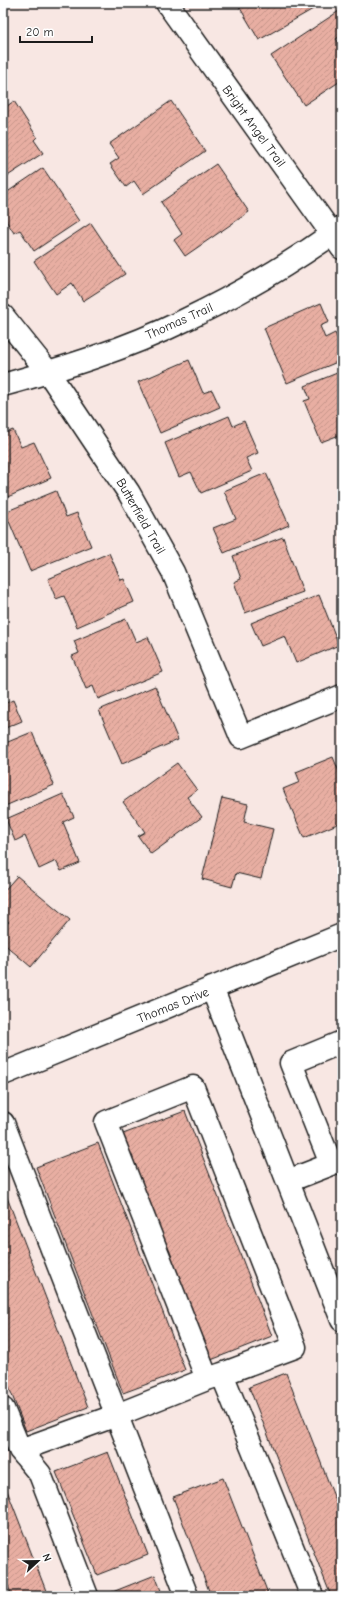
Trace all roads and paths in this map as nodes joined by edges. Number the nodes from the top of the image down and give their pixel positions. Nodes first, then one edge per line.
1 (167, 3) edge
2 (339, 237) edge
3 (3, 316) edge
4 (48, 372) junction
5 (3, 385) edge
6 (342, 696) edge
7 (342, 935) edge
8 (212, 988) junction
9 (342, 1042) edge
10 (3, 1074) edge
11 (3, 1123) edge
12 (337, 1162) edge
13 (288, 1181) junction
14 (342, 1320) edge
15 (215, 1376) junction
16 (3, 1408) edge
17 (117, 1415) junction
18 (20, 1450) junction
19 (86, 1596) edge
20 (187, 1596) edge
21 (312, 1596) edge

1 - 2 street, Bright Angel Trail
2 - 4 street, Thomas Trail
3 - 4 street, Butterfield Trail
4 - 5 street, Thomas Trail
4 - 6 street, Butterfield Trail
7 - 8 street, Thomas Drive
8 - 10 street, Thomas Drive
8 - 13 street
9 - 12 street
11 - 17 street
12 - 13 street
13 - 14 street
15 - 15 street
15 - 17 street
15 - 21 street
16 - 18 street
17 - 18 street
17 - 20 street
18 - 19 street

